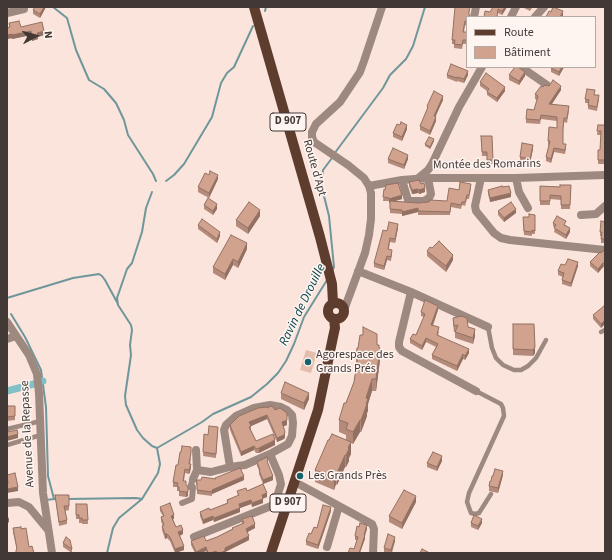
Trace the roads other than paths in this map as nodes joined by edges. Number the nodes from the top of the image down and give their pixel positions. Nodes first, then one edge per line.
1 (254, 7) edge
2 (382, 7) edge
3 (516, 7) edge
4 (544, 7) edge
5 (24, 9) dead end
6 (7, 13) edge
7 (512, 16) edge
8 (536, 16) edge
9 (481, 68) edge
10 (522, 68) edge
11 (547, 85) edge
12 (605, 175) edge
13 (428, 178) junction
14 (481, 178) junction
15 (516, 178) junction
16 (417, 179) junction
17 (402, 180) junction
18 (369, 186) junction
19 (605, 206) edge
20 (528, 208) dead end
21 (581, 215) dead end
22 (605, 250) edge
23 (358, 271) junction
24 (411, 292) junction
25 (339, 310) junction
26 (7, 322) edge
27 (488, 327) joint
28 (16, 336) junction
29 (7, 339) edge
30 (546, 340) dead end
31 (476, 391) joint
32 (41, 421) junction
33 (7, 429) edge
34 (41, 436) junction
35 (7, 445) edge
36 (196, 450) dead end
37 (270, 454) junction
38 (230, 467) junction
39 (197, 470) junction
40 (193, 479) joint
41 (281, 484) junction
42 (294, 486) junction
43 (491, 494) dead end
44 (7, 503) edge
45 (182, 503) dead end
46 (275, 503) junction
47 (339, 506) junction
48 (285, 514) junction
49 (48, 530) junction
50 (194, 537) dead end
51 (326, 547) dead end
52 (52, 553) edge
53 (271, 553) edge
54 (373, 553) edge

1 - 25 main road, Route d'Apt / D 907
2 - 18 street
3 - 7 street
4 - 8 street
5 - 6 street
9 - 16 street
10 - 11 street
12 - 15 street, Montée des Romarins
13 - 14 street, Montée des Romarins
13 - 16 street, Montée des Romarins
13 - 17 street
14 - 15 street, Montée des Romarins
14 - 22 street
15 - 20 street
16 - 17 street, Montée des Romarins
17 - 18 street, Montée des Romarins
18 - 23 street
19 - 21 street
23 - 24 street
23 - 25 street
24 - 27 street
24 - 31 street
25 - 42 main road, D 907
26 - 28 street, Avenue de la Repasse
27 - 30 lane
28 - 29 street
28 - 32 street, Avenue de la Repasse
31 - 43 lane
32 - 33 lane
32 - 34 street, Avenue de la Repasse
34 - 35 lane
34 - 49 street, Avenue de la Repasse
36 - 39 street
37 - 38 street
37 - 38 street
37 - 41 street
38 - 39 street
39 - 40 street
40 - 45 street
41 - 42 street
41 - 46 street
42 - 47 street
42 - 48 main road, D 907
44 - 49 street
46 - 48 street
46 - 50 street
47 - 51 street
47 - 54 street
48 - 53 main road, D 907
49 - 52 street, Avenue de la Repasse

